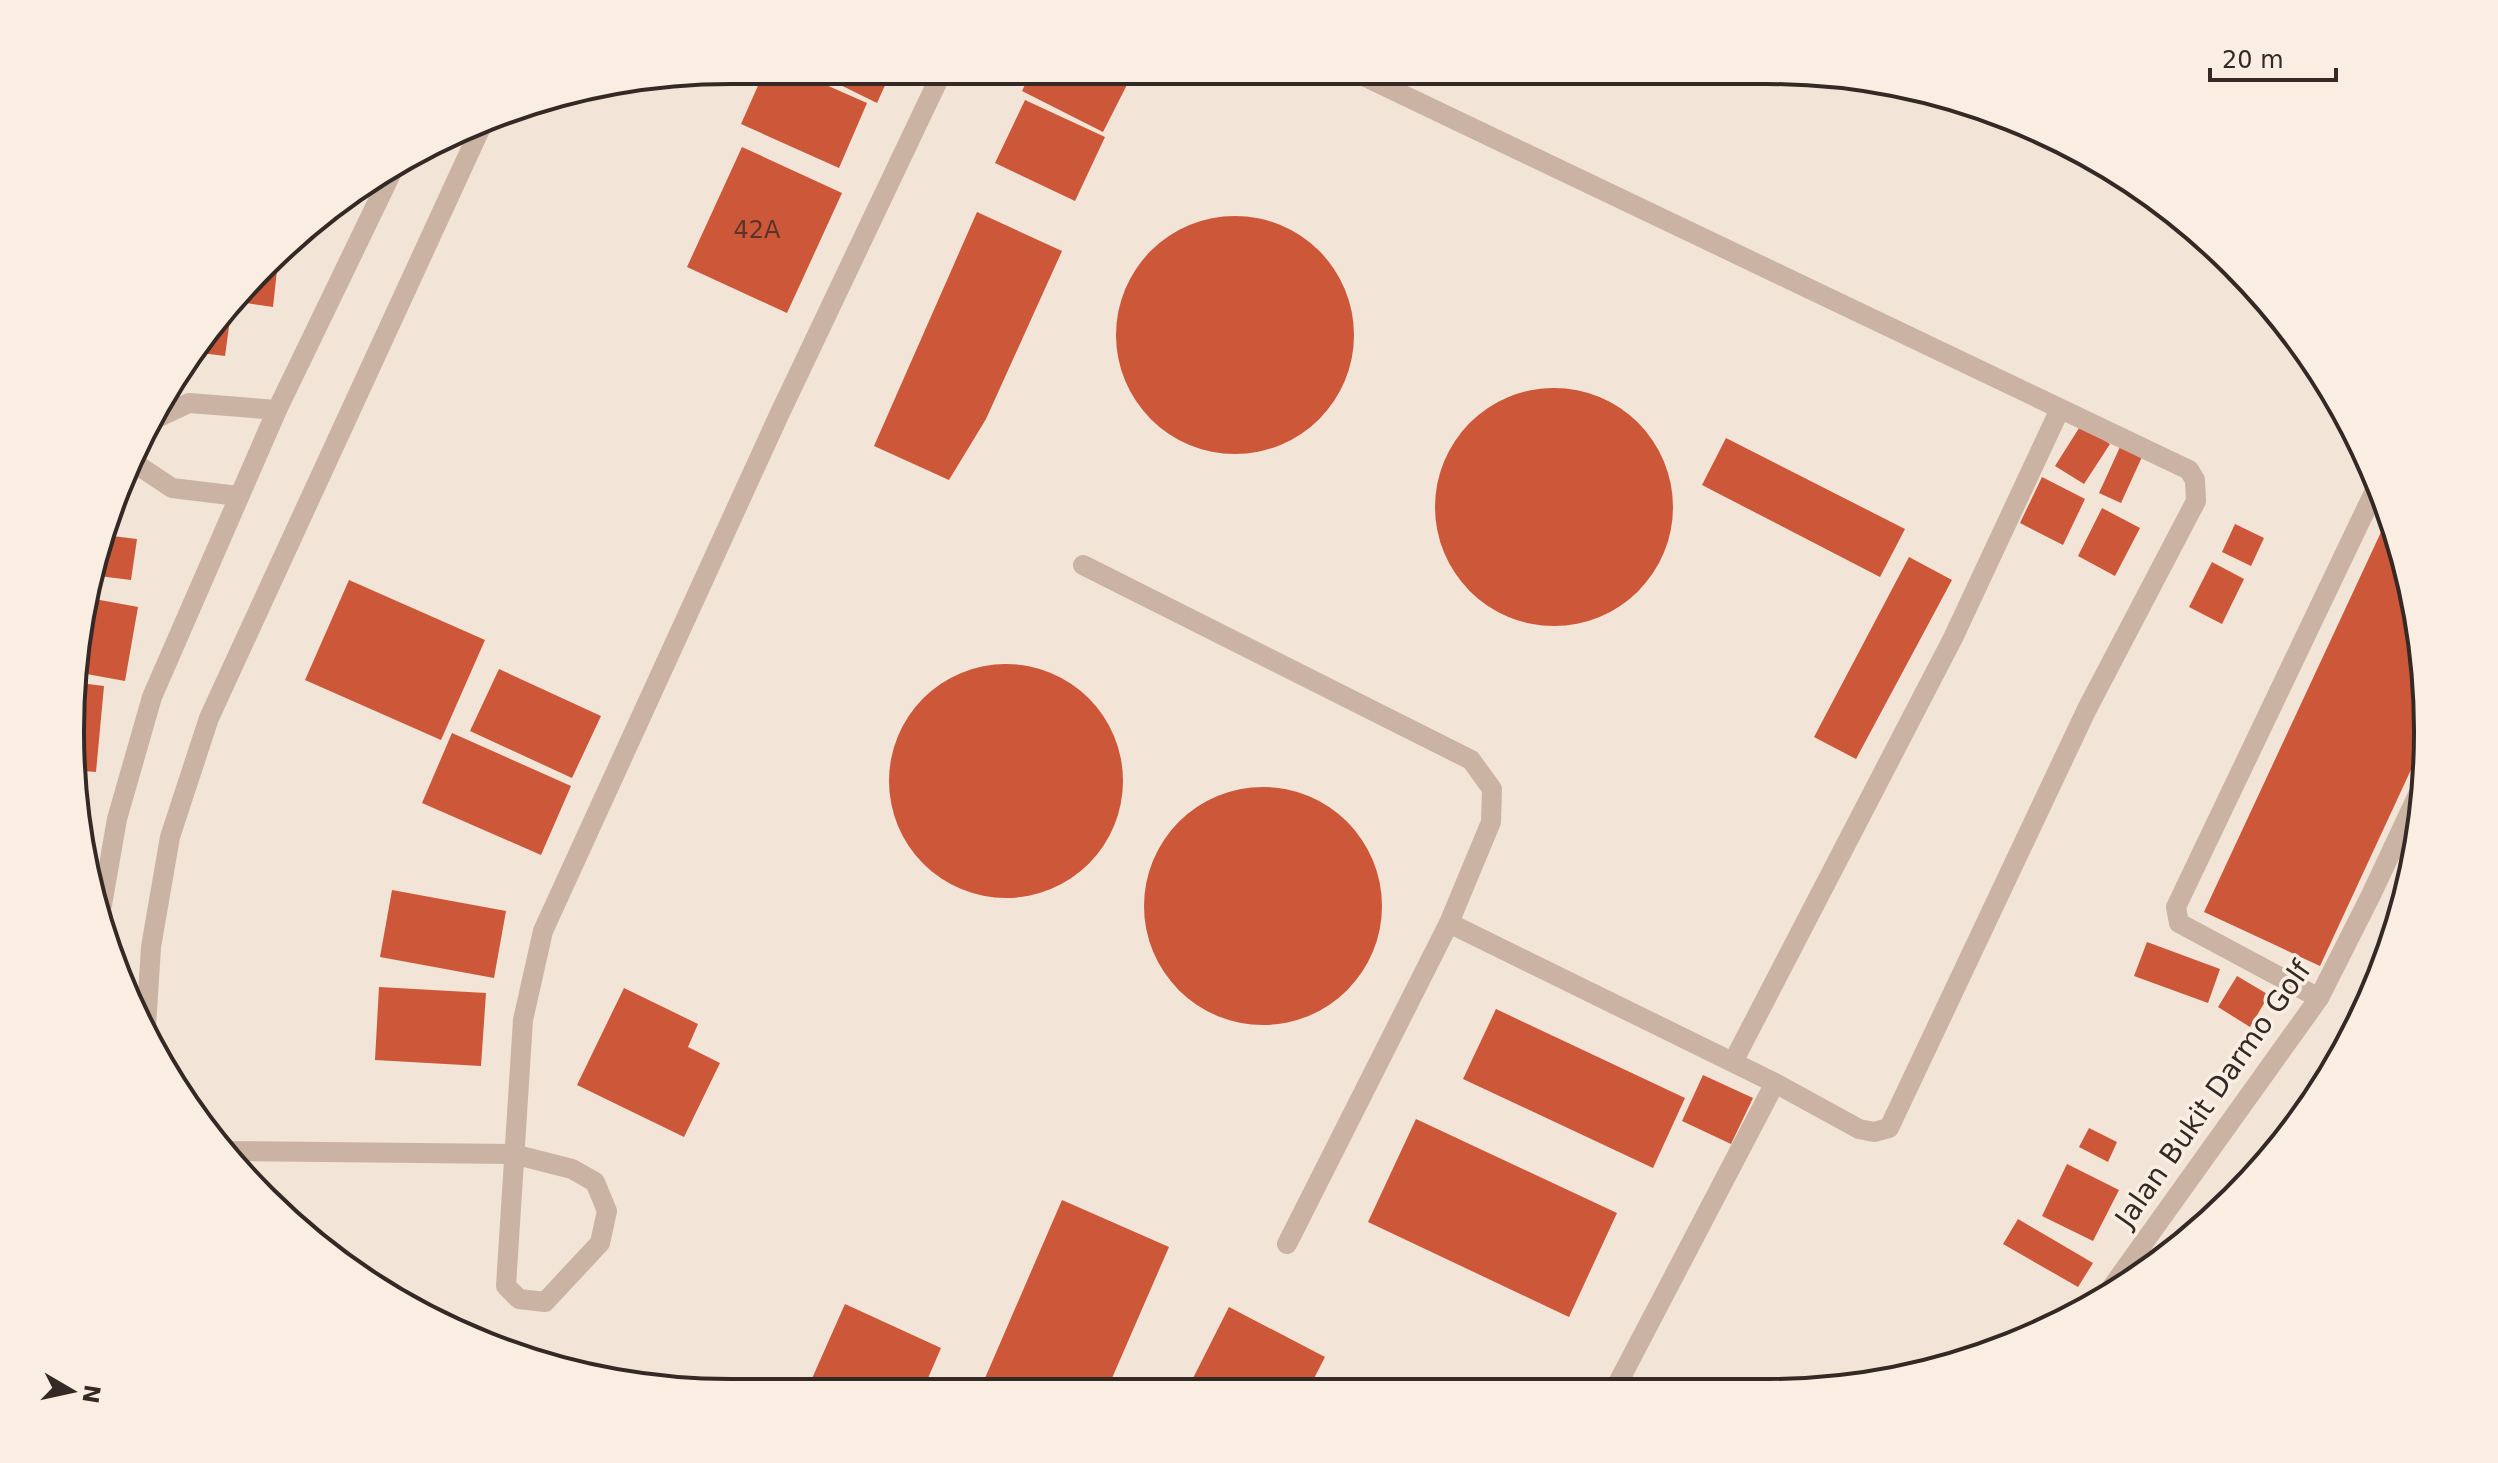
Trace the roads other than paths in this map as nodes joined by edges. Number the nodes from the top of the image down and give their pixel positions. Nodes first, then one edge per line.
1 (936, 84) edge
2 (1380, 84) edge
3 (477, 136) edge
4 (386, 184) edge
5 (2060, 409) junction
6 (277, 410) junction
7 (169, 413) edge
8 (141, 467) edge
9 (238, 496) junction
10 (2371, 499) edge
11 (1083, 565) dead end
12 (2408, 816) edge
13 (104, 892) edge
14 (1449, 923) junction
15 (2319, 998) junction
16 (147, 1009) edge
17 (1733, 1062) junction
18 (1775, 1083) junction
19 (239, 1151) edge
20 (513, 1154) junction
21 (1287, 1244) dead end
22 (2123, 1272) edge
23 (1620, 1379) edge

1 - 20 street
2 - 5 street
3 - 16 street
4 - 6 street
5 - 17 street
5 - 18 street
6 - 7 street
6 - 9 street
8 - 9 street
9 - 13 street
10 - 15 street
11 - 14 street
12 - 15 street, Jalan Bukit Darmo Golf
14 - 17 street
14 - 21 street
15 - 22 street, Jalan Bukit Darmo Golf
17 - 18 street
18 - 23 street
19 - 20 street
20 - 20 street

